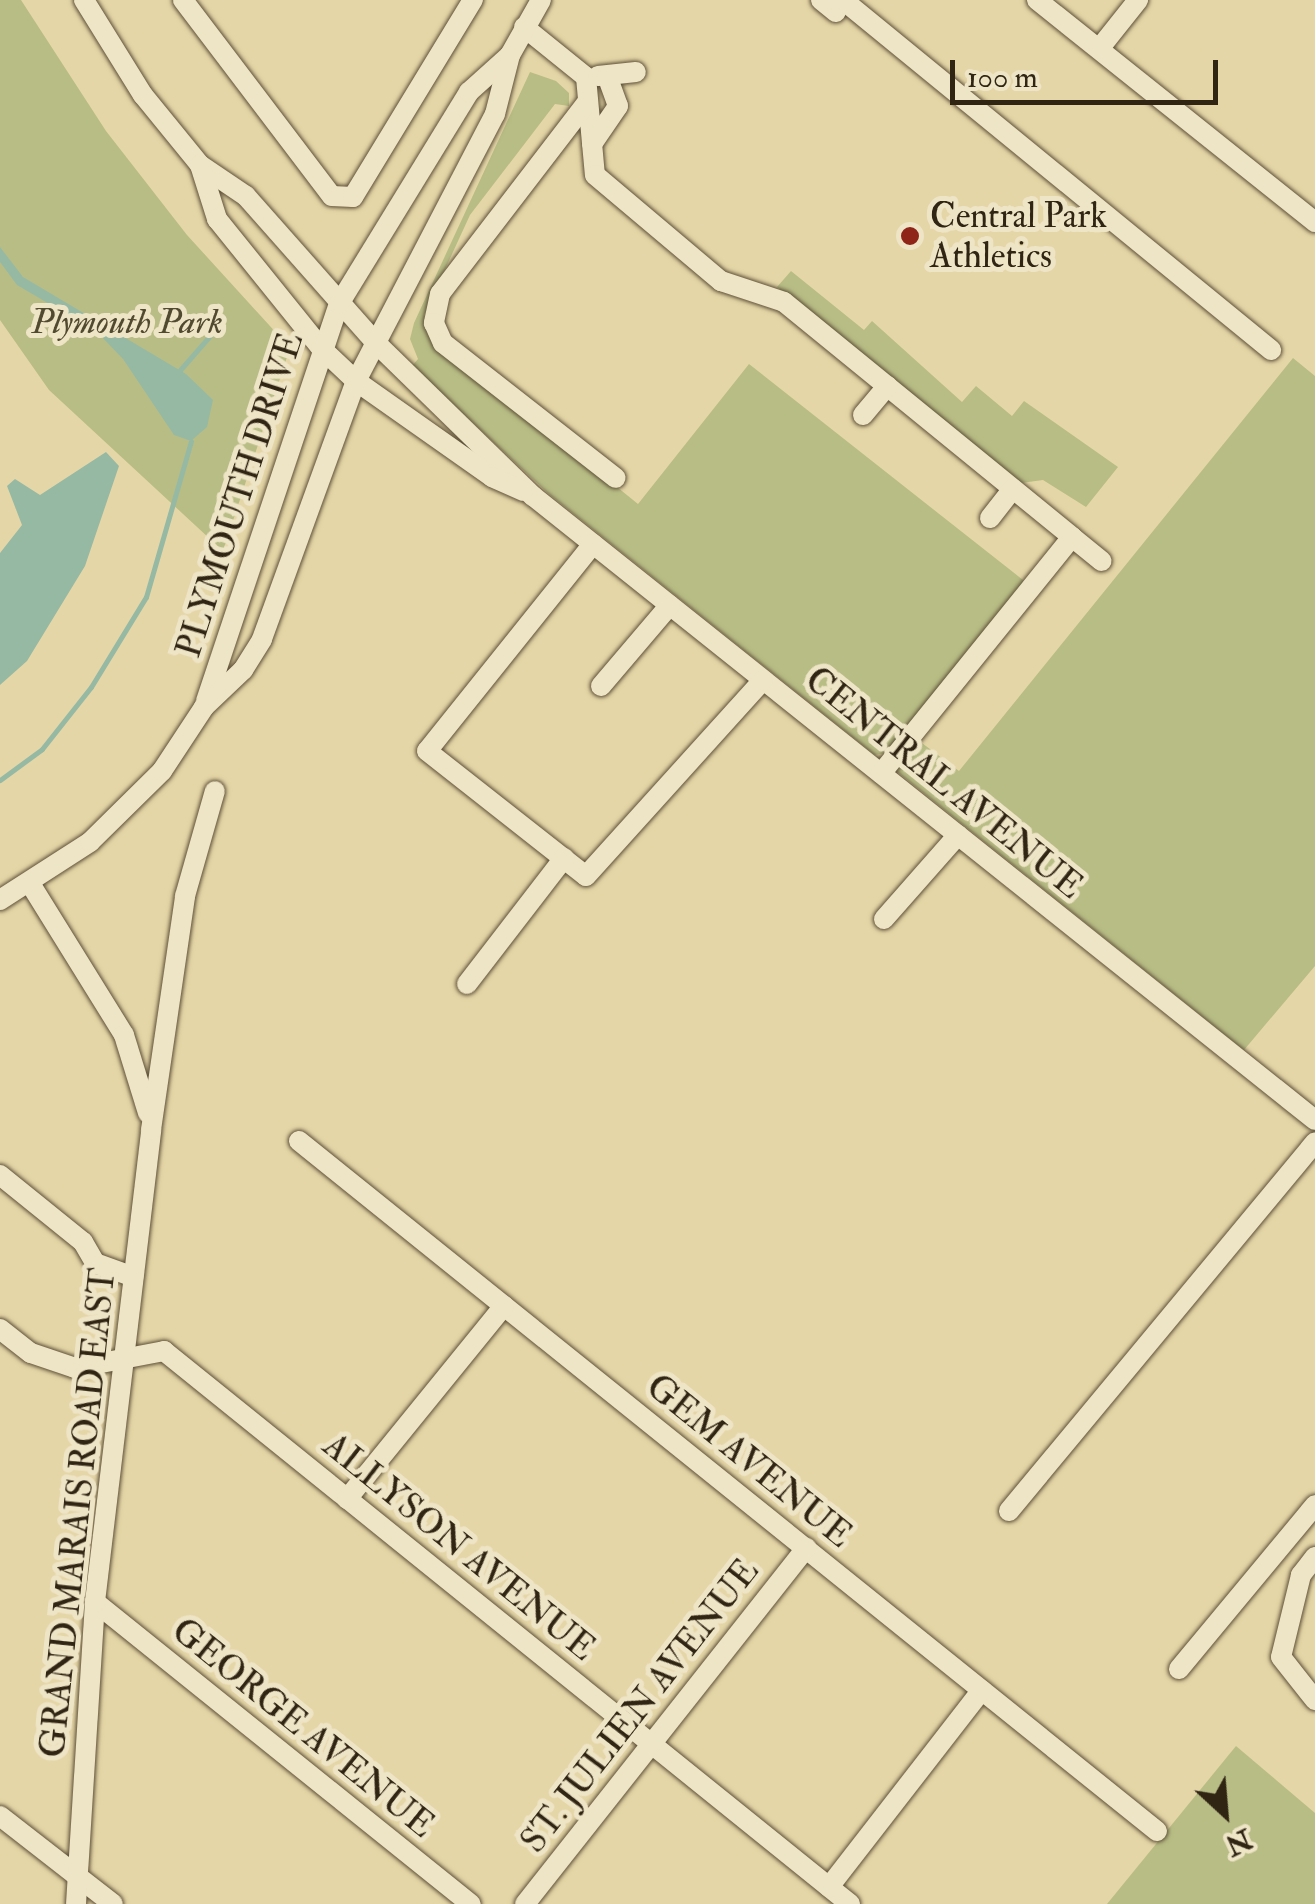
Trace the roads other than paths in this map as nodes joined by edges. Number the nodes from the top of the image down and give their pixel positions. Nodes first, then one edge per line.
1 (84, 0) edge
2 (183, 0) edge
3 (473, 0) edge
4 (540, 0) edge
5 (1037, 0) edge
6 (1138, 0) edge
7 (833, 4) edge
8 (524, 28) junction
9 (1100, 49) junction
10 (510, 55) junction
11 (636, 72) dead end
12 (596, 76) junction
13 (588, 102) junction
14 (592, 144) junction
15 (200, 165) junction
16 (1315, 222) edge
17 (339, 304) junction
18 (376, 344) junction
19 (321, 348) junction
20 (1271, 350) dead end
21 (356, 381) junction
22 (887, 386) junction
23 (863, 416) dead end
24 (616, 478) dead end
25 (1013, 488) junction
26 (534, 496) junction
27 (990, 518) dead end
28 (1072, 537) junction
29 (593, 544) junction
30 (1102, 560) dead end
31 (670, 605) junction
32 (764, 680) junction
33 (602, 686) dead end
34 (204, 707) junction
35 (881, 774) junction
36 (216, 791) dead end
37 (958, 836) junction
38 (564, 858) junction
39 (31, 885) junction
40 (0, 900) edge
41 (884, 919) dead end
42 (468, 984) dead end
43 (1315, 1120) edge
44 (152, 1130) junction
45 (299, 1141) dead end
46 (1315, 1142) edge
47 (0, 1175) edge
48 (134, 1277) junction
49 (504, 1306) junction
50 (0, 1328) edge
51 (124, 1358) junction
52 (347, 1499) junction
53 (1315, 1505) edge
54 (1010, 1511) dead end
55 (806, 1548) junction
56 (1315, 1558) edge
57 (95, 1602) junction
58 (1179, 1669) dead end
59 (982, 1690) junction
60 (1315, 1700) edge
61 (651, 1744) junction
62 (0, 1816) edge
63 (1157, 1831) dead end
64 (78, 1876) junction
65 (828, 1886) junction
66 (76, 1904) edge
67 (114, 1904) edge
68 (472, 1904) edge
69 (525, 1904) edge
70 (850, 1904) edge

1 - 15 street, CENTRAL AVENUE
2 - 3 street
4 - 8 street
5 - 9 street
6 - 9 street
7 - 20 street
8 - 10 street
8 - 12 street
9 - 16 street
10 - 17 street, PLYMOUTH DRIVE
10 - 18 street, PLYMOUTH DRIVE
11 - 12 street
12 - 13 street
12 - 14 street
13 - 14 street
13 - 24 street
14 - 22 street
15 - 17 street, CENTRAL AVENUE
15 - 19 street, CENTRAL AVENUE
17 - 18 street, CENTRAL AVENUE
17 - 19 street, PLYMOUTH DRIVE
18 - 21 street, PLYMOUTH DRIVE
18 - 26 street, CENTRAL AVENUE
19 - 21 street, CENTRAL AVENUE
19 - 34 street, PLYMOUTH DRIVE
21 - 26 street, CENTRAL AVENUE
21 - 34 street, PLYMOUTH DRIVE
22 - 23 street
22 - 25 street
25 - 27 street
25 - 28 street
26 - 29 street, CENTRAL AVENUE
28 - 30 street
28 - 35 street
29 - 31 street, CENTRAL AVENUE
29 - 38 street
31 - 32 street, CENTRAL AVENUE
31 - 33 street
32 - 35 street, CENTRAL AVENUE
32 - 38 street
34 - 39 street, PLYMOUTH DRIVE
35 - 37 street, CENTRAL AVENUE
36 - 44 street, GRAND MARAIS ROAD EAST
37 - 41 street
37 - 43 street, CENTRAL AVENUE
38 - 42 street
39 - 40 street, PLYMOUTH DRIVE
39 - 44 street, GRAND MARAIS ROAD EAST
44 - 48 street, GRAND MARAIS ROAD EAST
45 - 49 street, GEM AVENUE
46 - 54 street
47 - 48 street
48 - 51 street, GRAND MARAIS ROAD EAST
49 - 52 street
49 - 55 street, GEM AVENUE
50 - 51 street, ALLYSON AVENUE
51 - 52 street, ALLYSON AVENUE
51 - 57 street, GRAND MARAIS ROAD EAST
52 - 61 street, ALLYSON AVENUE
53 - 58 street
55 - 59 street, GEM AVENUE
55 - 61 street, ST. JULIEN AVENUE
56 - 60 street
57 - 64 street, GRAND MARAIS ROAD EAST
57 - 68 street, GEORGE AVENUE
59 - 63 street, GEM AVENUE
59 - 65 street
61 - 65 street, ALLYSON AVENUE
61 - 69 street, ST. JULIEN AVENUE
62 - 64 street
64 - 66 street, GRAND MARAIS ROAD EAST
64 - 67 street
65 - 70 street, ALLYSON AVENUE

